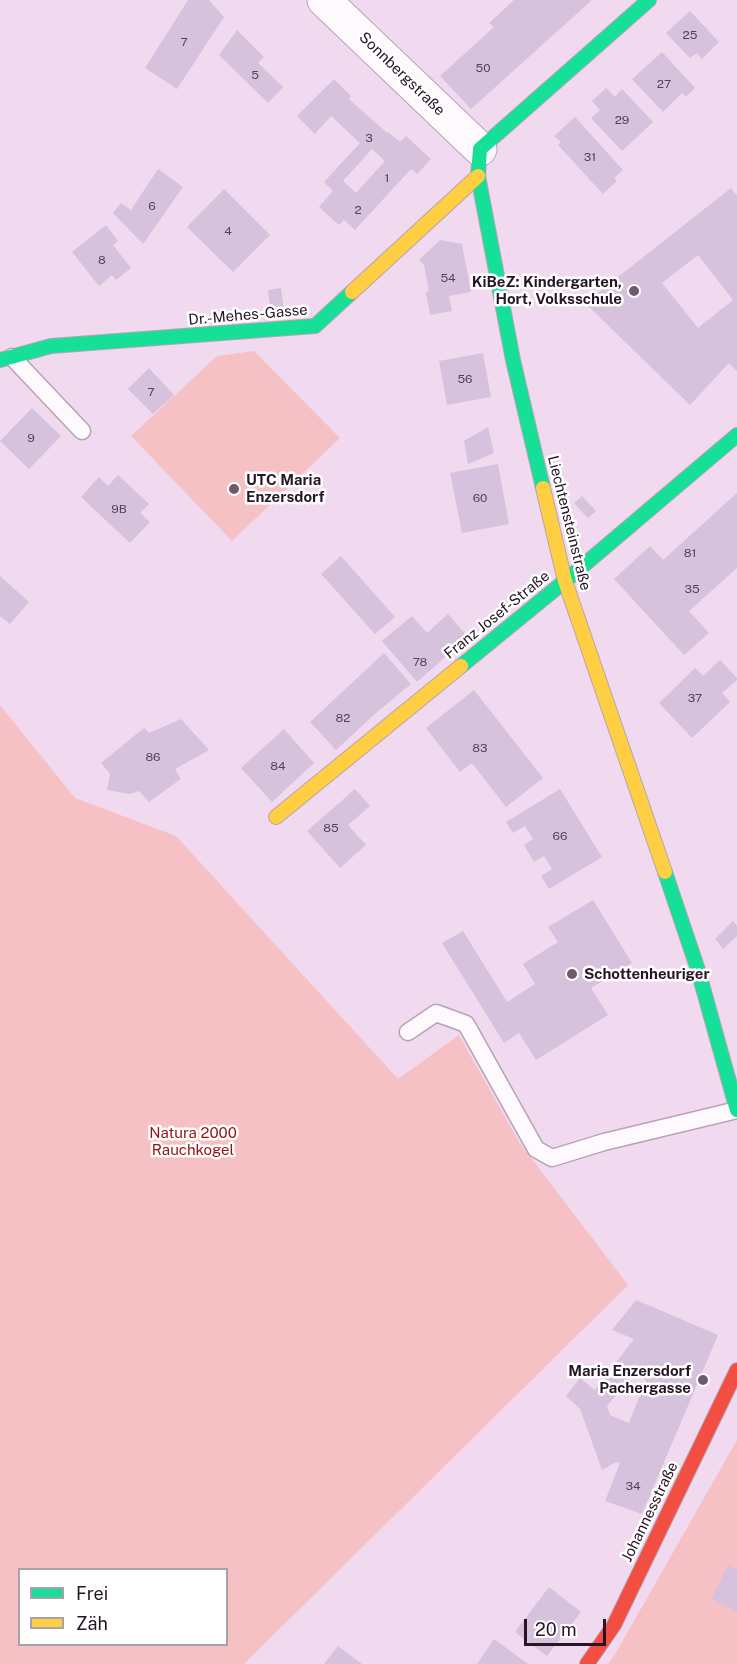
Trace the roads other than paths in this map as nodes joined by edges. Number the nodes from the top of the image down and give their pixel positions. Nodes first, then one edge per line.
1 (324, 0) edge
2 (649, 0) edge
3 (479, 163) junction
4 (6, 358) edge
5 (82, 431) dead end
6 (737, 435) edge
7 (565, 581) junction
8 (276, 817) dead end
9 (408, 1032) dead end
10 (737, 1110) edge
11 (737, 1370) edge
12 (587, 1664) edge

1 - 3 street, Sonnbergstraße
2 - 3 street
3 - 4 street, Dr.-Mehes-Gasse
3 - 7 street, Liechtensteinstraße
4 - 5 lane
6 - 7 street, Franz Josef-Straße
7 - 8 street, Franz Josef-Straße
7 - 10 street, Liechtensteinstraße
9 - 10 lane
11 - 12 street, Johannesstraße

